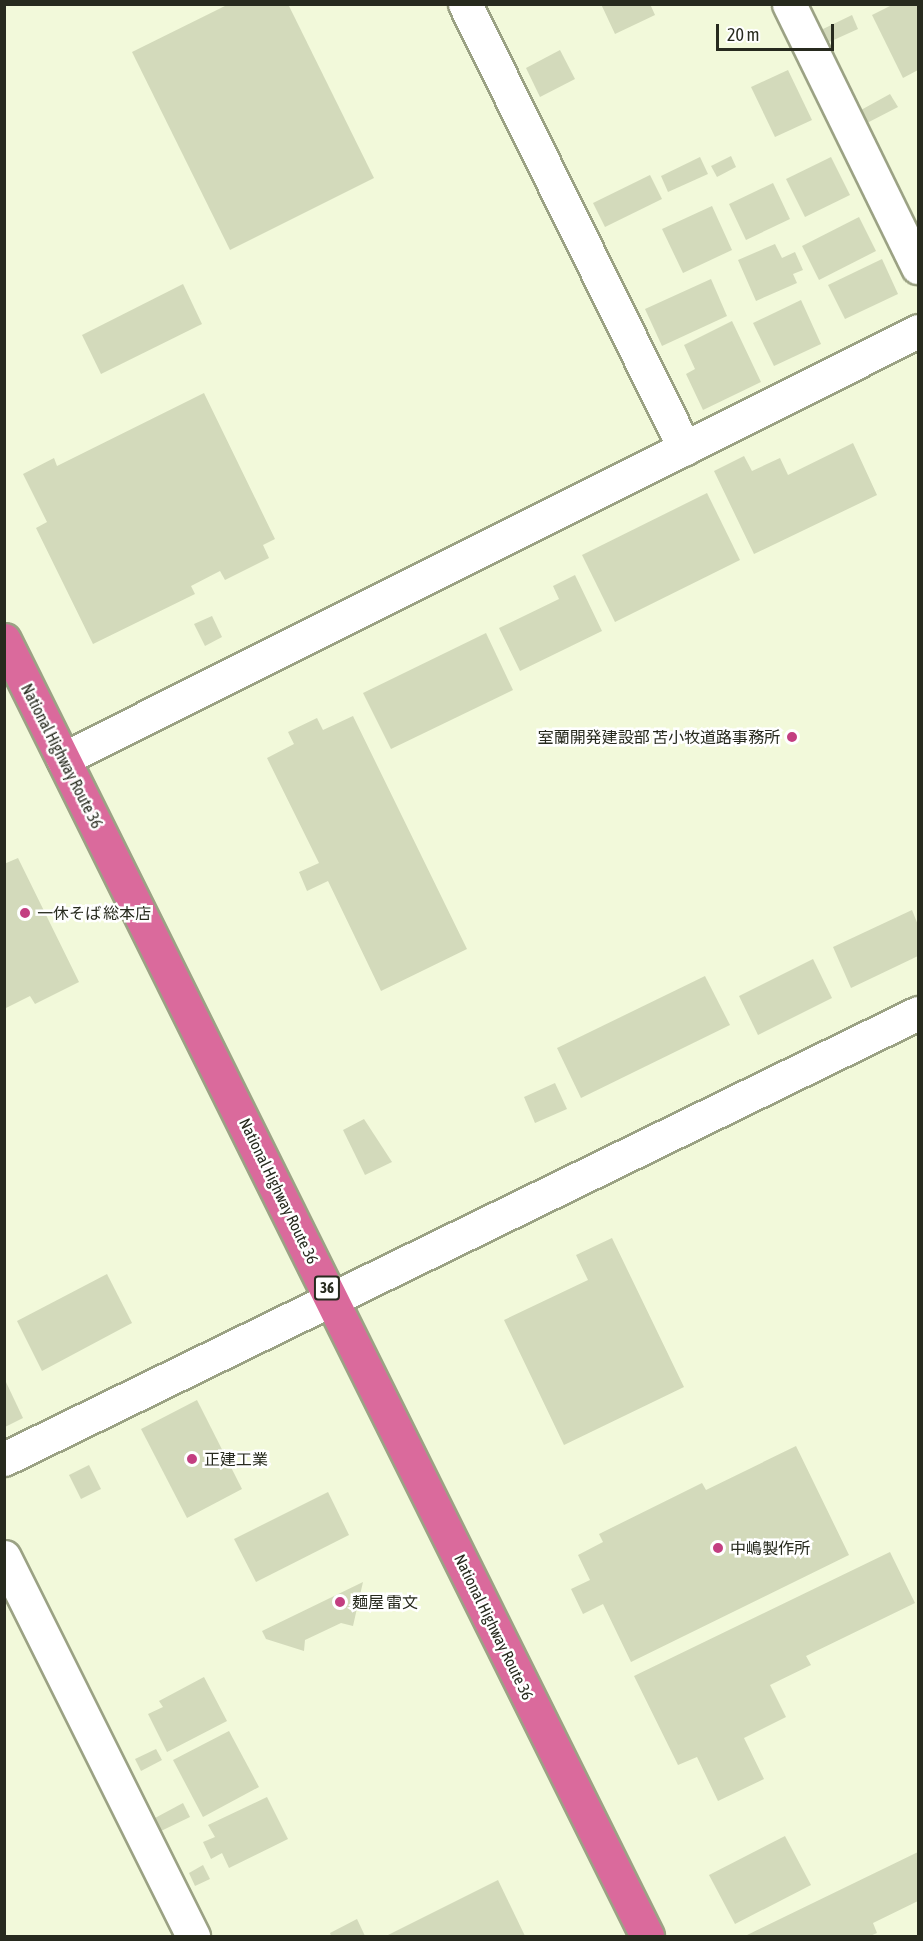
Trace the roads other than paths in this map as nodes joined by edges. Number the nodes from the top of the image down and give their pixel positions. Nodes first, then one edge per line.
1 (465, 4) edge
2 (789, 4) edge
3 (918, 267) edge
4 (918, 331) edge
5 (685, 449) junction
6 (4, 640) edge
7 (63, 759) junction
8 (918, 1013) edge
9 (332, 1299) junction
10 (4, 1460) edge
11 (4, 1557) edge
12 (193, 1936) edge
13 (647, 1936) edge

1 - 5 street
2 - 3 street
4 - 5 street
5 - 7 street
6 - 7 highway, National Highway Route 36 / 36
7 - 9 highway, National Highway Route 36 / 36
8 - 9 street
9 - 10 street
9 - 13 highway, National Highway Route 36 / 36
11 - 12 street

